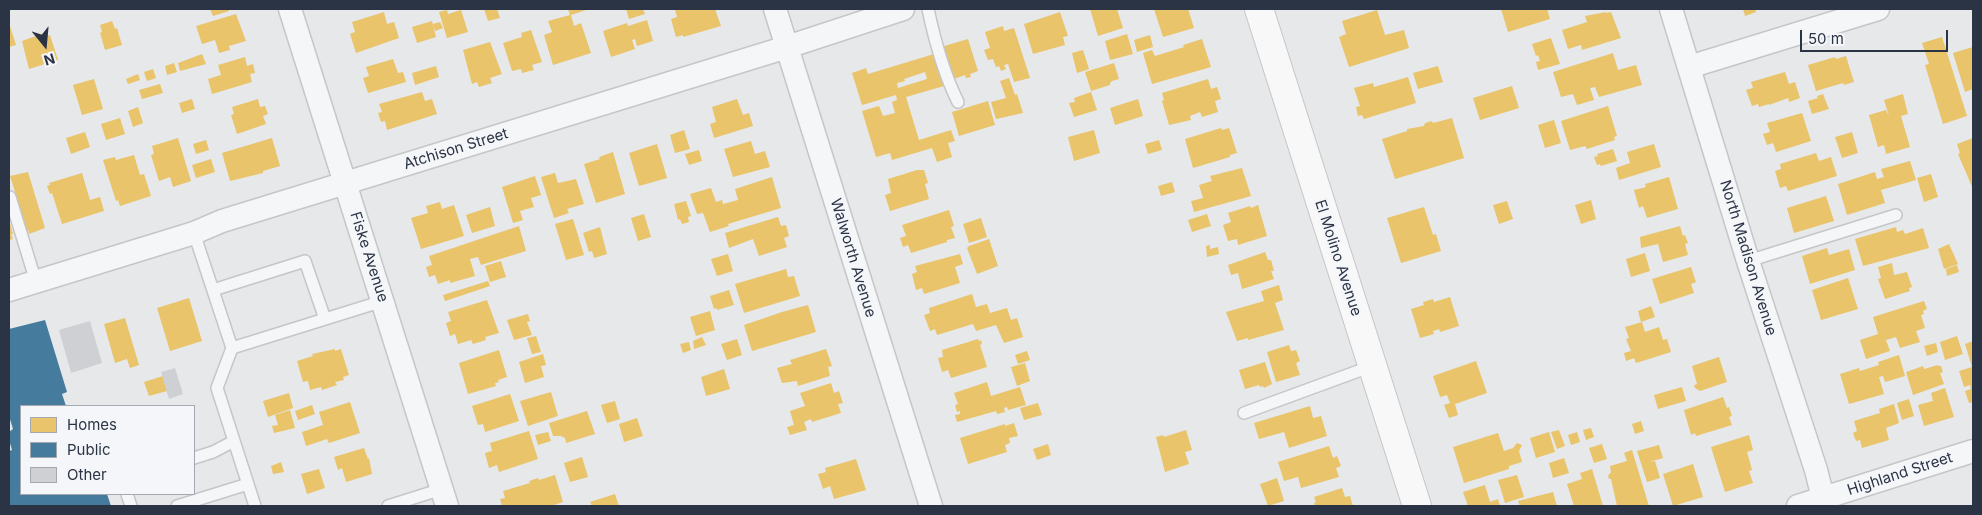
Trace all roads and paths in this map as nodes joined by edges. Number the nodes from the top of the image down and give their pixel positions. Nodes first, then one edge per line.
1 (290, 9) edge
2 (775, 9) edge
3 (904, 9) edge
4 (928, 9) edge
5 (1259, 9) edge
6 (1671, 9) edge
7 (1878, 9) edge
8 (787, 47) junction
9 (1689, 67) junction
10 (958, 102) dead end
11 (345, 184) junction
12 (10, 197) edge
13 (1896, 215) dead end
14 (194, 233) junction
15 (1748, 261) junction
16 (36, 282) junction
17 (9, 290) edge
18 (213, 290) junction
19 (383, 301) junction
20 (325, 319) junction
21 (232, 348) junction
22 (1372, 366) junction
23 (1244, 413) dead end
24 (234, 441) junction
25 (1973, 451) edge
26 (195, 458) edge
27 (248, 484) junction
28 (445, 498) edge
29 (1824, 502) edge
30 (176, 506) edge
31 (255, 506) edge
32 (388, 506) edge
33 (931, 506) edge
34 (1417, 506) edge
35 (1798, 506) edge

1 - 11 street, Fiske Avenue
2 - 8 street, Walworth Avenue
3 - 8 street, Atchison Street
4 - 10 lane
5 - 22 street, El Molino Avenue
6 - 9 street, North Madison Avenue
7 - 9 street
8 - 11 street, Atchison Street
8 - 33 street, Walworth Avenue
9 - 15 street, North Madison Avenue
11 - 14 street, Atchison Street
11 - 19 street, Fiske Avenue
12 - 16 lane
13 - 15 lane
14 - 16 street, Atchison Street
14 - 18 lane
15 - 29 street, North Madison Avenue
16 - 17 street, Atchison Street
18 - 20 lane
18 - 21 lane
19 - 20 lane
19 - 28 street, Fiske Avenue
20 - 21 lane
21 - 24 lane
22 - 23 lane
22 - 34 street, El Molino Avenue
24 - 26 lane
24 - 27 lane
25 - 29 street, Highland Street
27 - 30 lane
27 - 31 lane
28 - 32 lane
29 - 35 street, Highland Street

